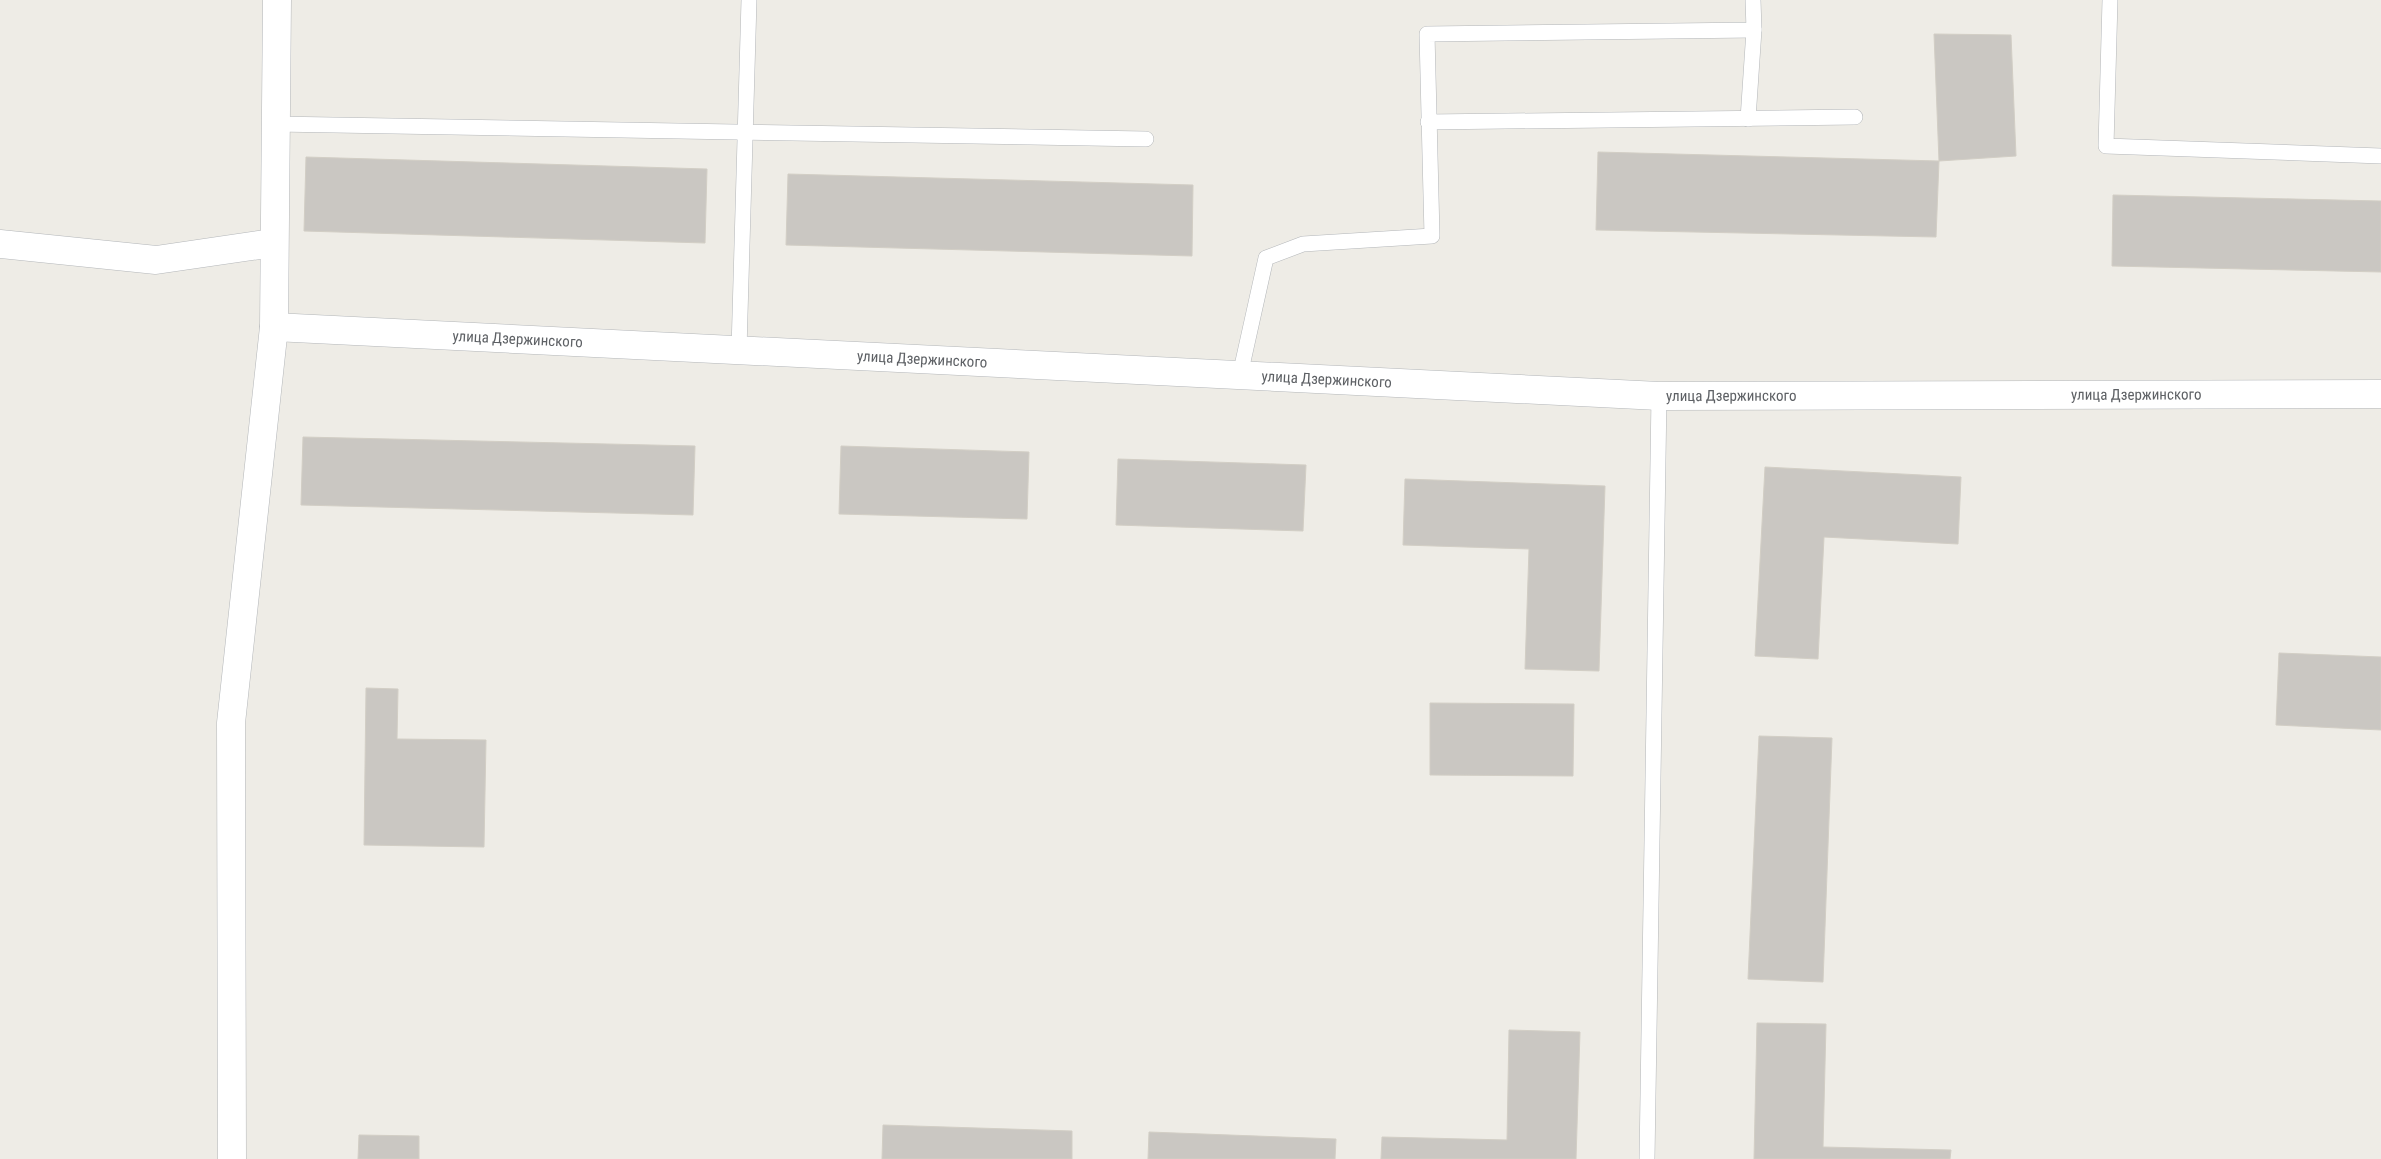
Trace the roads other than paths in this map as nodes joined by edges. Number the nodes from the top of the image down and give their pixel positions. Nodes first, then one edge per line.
1 (277, 0) edge
2 (749, 0) edge
3 (1753, 0) edge
4 (2110, 0) edge
5 (1754, 30) junction
6 (1855, 117) dead end
7 (1748, 119) junction
8 (1428, 122) junction
9 (275, 124) junction
10 (746, 132) junction
11 (1146, 139) dead end
12 (2381, 156) edge
13 (274, 243) junction
14 (0, 244) edge
15 (274, 327) junction
16 (739, 350) junction
17 (1240, 375) junction
18 (2381, 394) edge
19 (1659, 396) junction
20 (232, 1159) edge
21 (1647, 1159) edge

1 - 9 street
2 - 10 lane
3 - 5 lane
4 - 12 lane
5 - 7 lane
5 - 8 lane
6 - 7 lane
7 - 8 lane
8 - 17 lane
9 - 10 lane
9 - 13 street
10 - 11 lane
10 - 16 lane
13 - 14 street
13 - 15 street
15 - 16 street, улица Дзержинского
15 - 20 street
16 - 17 street, улица Дзержинского
17 - 19 street, улица Дзержинского
18 - 19 street, улица Дзержинского
19 - 21 lane

